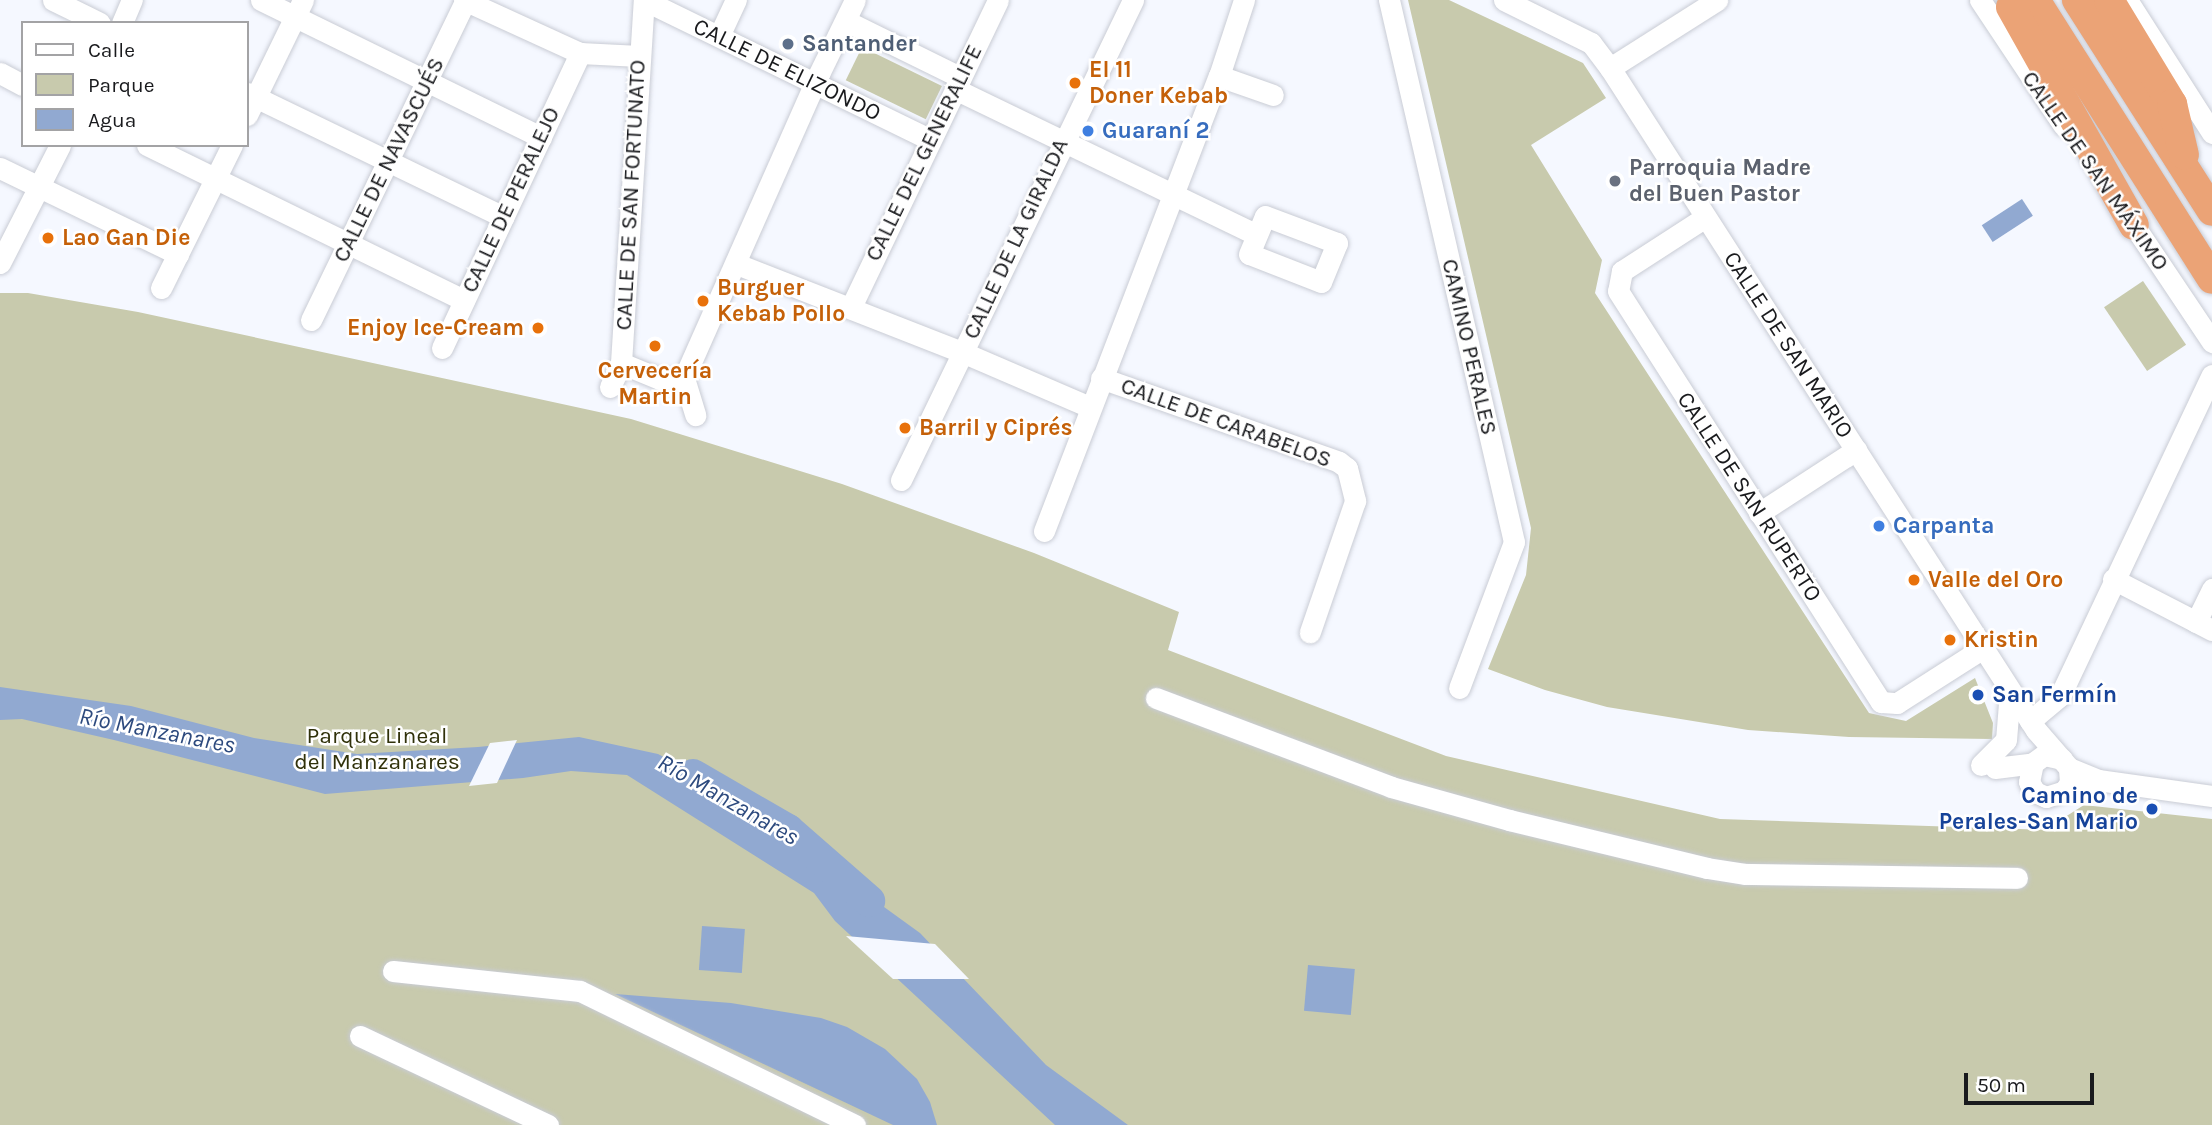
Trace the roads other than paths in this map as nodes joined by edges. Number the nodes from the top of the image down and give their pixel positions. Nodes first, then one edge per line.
1 (53, 0) edge
2 (132, 0) edge
3 (261, 0) edge
4 (465, 0) edge
5 (644, 0) edge
6 (737, 0) edge
7 (855, 0) edge
8 (999, 0) edge
9 (1133, 0) edge
10 (1244, 0) edge
11 (1389, 0) edge
12 (1504, 0) edge
13 (1717, 0) edge
14 (1980, 0) edge
15 (2077, 0) edge
16 (2109, 0) edge
17 (2127, 0) edge
18 (2018, 2) edge
19 (299, 8) edge
20 (96, 21) edge
21 (123, 21) edge
22 (846, 21) junction
23 (719, 36) junction
24 (580, 53) junction
25 (639, 56) junction
26 (1610, 68) junction
27 (0, 74) edge
28 (1219, 76) junction
29 (428, 79) junction
30 (957, 83) junction
31 (21, 84) edge
32 (814, 84) junction
33 (1273, 95) dead end
34 (250, 102) edge
35 (2212, 133) edge
36 (541, 137) junction
37 (929, 139) junction
38 (1063, 139) junction
39 (59, 147) edge
40 (151, 147) edge
41 (231, 147) edge
42 (389, 162) junction
43 (0, 168) edge
44 (2189, 175) junction
45 (215, 178) junction
46 (39, 187) junction
47 (1173, 194) junction
48 (2212, 211) edge
49 (503, 216) junction
50 (1704, 218) junction
51 (2134, 225) junction
52 (1257, 235) dead end
53 (349, 243) junction
54 (178, 254) junction
55 (0, 263) edge
56 (737, 264) junction
57 (2212, 279) edge
58 (161, 288) dead end
59 (464, 300) junction
60 (850, 307) junction
61 (311, 320) dead end
62 (2212, 342) edge
63 (442, 348) dead end
64 (962, 352) junction
65 (621, 363) junction
66 (2212, 375) edge
67 (684, 378) junction
68 (1101, 378) junction
69 (610, 387) dead end
70 (1090, 407) junction
71 (695, 415) dead end
72 (1856, 450) junction
73 (901, 480) dead end
74 (1759, 513) junction
75 (1044, 531) dead end
76 (2113, 579) junction
77 (2212, 589) edge
78 (2204, 626) edge
79 (1310, 632) dead end
80 (1983, 648) junction
81 (1459, 688) dead end
82 (2010, 691) junction
83 (1156, 698) dead end
84 (2033, 726) junction
85 (1981, 765) dead end
86 (2032, 768) junction
87 (2067, 770) junction
88 (2212, 796) edge
89 (2017, 878) dead end
90 (393, 971) dead end
91 (360, 1036) dead end
92 (548, 1125) edge
93 (855, 1125) edge

1 - 20 street
2 - 21 street
3 - 19 street
4 - 24 street
4 - 29 street, CALLE DE NAVASCUÉS
5 - 23 street, CALLE DE ELIZONDO
5 - 25 street, CALLE DE SAN FORTUNATO
6 - 23 street
7 - 22 street
8 - 30 street, CALLE DEL GENERALIFE
9 - 38 street, CALLE DE LA GIRALDA
10 - 28 street, CALLE DE CARABELOS
11 - 81 street, CAMINO PERALES
12 - 26 street, CALLE DE SAN MARIO
13 - 26 street
14 - 51 street, CALLE DE SAN MÁXIMO
15 - 44 highway
16 - 44 highway
17 - 35 street
18 - 51 highway
18 - 57 highway
19 - 29 street
19 - 34 street
22 - 30 street
22 - 32 street
23 - 32 street, CALLE DE ELIZONDO
24 - 25 street
24 - 36 street, CALLE DE PERALEJO
25 - 65 street, CALLE DE SAN FORTUNATO
26 - 50 street, CALLE DE SAN MARIO
27 - 31 street
28 - 33 street
28 - 47 street, CALLE DE CARABELOS
29 - 36 street
29 - 42 street, CALLE DE NAVASCUÉS
30 - 37 street, CALLE DEL GENERALIFE
30 - 38 street
32 - 37 street, CALLE DE ELIZONDO
32 - 56 street
34 - 42 street
36 - 49 street, CALLE DE PERALEJO
37 - 60 street, CALLE DEL GENERALIFE
38 - 47 street
38 - 64 street, CALLE DE LA GIRALDA
39 - 46 street
40 - 45 street
41 - 45 street
42 - 49 street
42 - 53 street, CALLE DE NAVASCUÉS
43 - 46 street
44 - 48 highway
45 - 53 street
45 - 54 street
46 - 54 street
46 - 55 street
47 - 52 street
47 - 68 street, CALLE DE CARABELOS
49 - 59 street, CALLE DE PERALEJO
50 - 72 street, CALLE DE SAN MARIO
50 - 74 street, CALLE DE SAN RUPERTO
51 - 62 street, CALLE DE SAN MÁXIMO
53 - 59 street
53 - 61 street, CALLE DE NAVASCUÉS
54 - 58 street
56 - 60 street
56 - 67 street
59 - 63 street, CALLE DE PERALEJO
60 - 64 street
64 - 70 street
64 - 73 street, CALLE DE LA GIRALDA
65 - 67 street
65 - 69 street, CALLE DE SAN FORTUNATO
66 - 76 street
67 - 71 street
68 - 70 street, CALLE DE CARABELOS
68 - 79 street, CALLE DE CARABELOS
70 - 75 street, CALLE DE CARABELOS
72 - 74 street
72 - 80 street, CALLE DE SAN MARIO
74 - 80 street, CALLE DE SAN RUPERTO
76 - 78 street
76 - 84 street
77 - 78 street
80 - 82 street, CALLE DE SAN MARIO
82 - 84 street, CALLE DE SAN MARIO
82 - 85 street
83 - 89 street
84 - 86 street
84 - 87 street, CALLE DE SAN MARIO
86 - 87 street
86 - 87 street
87 - 88 street
90 - 93 street
91 - 92 street

